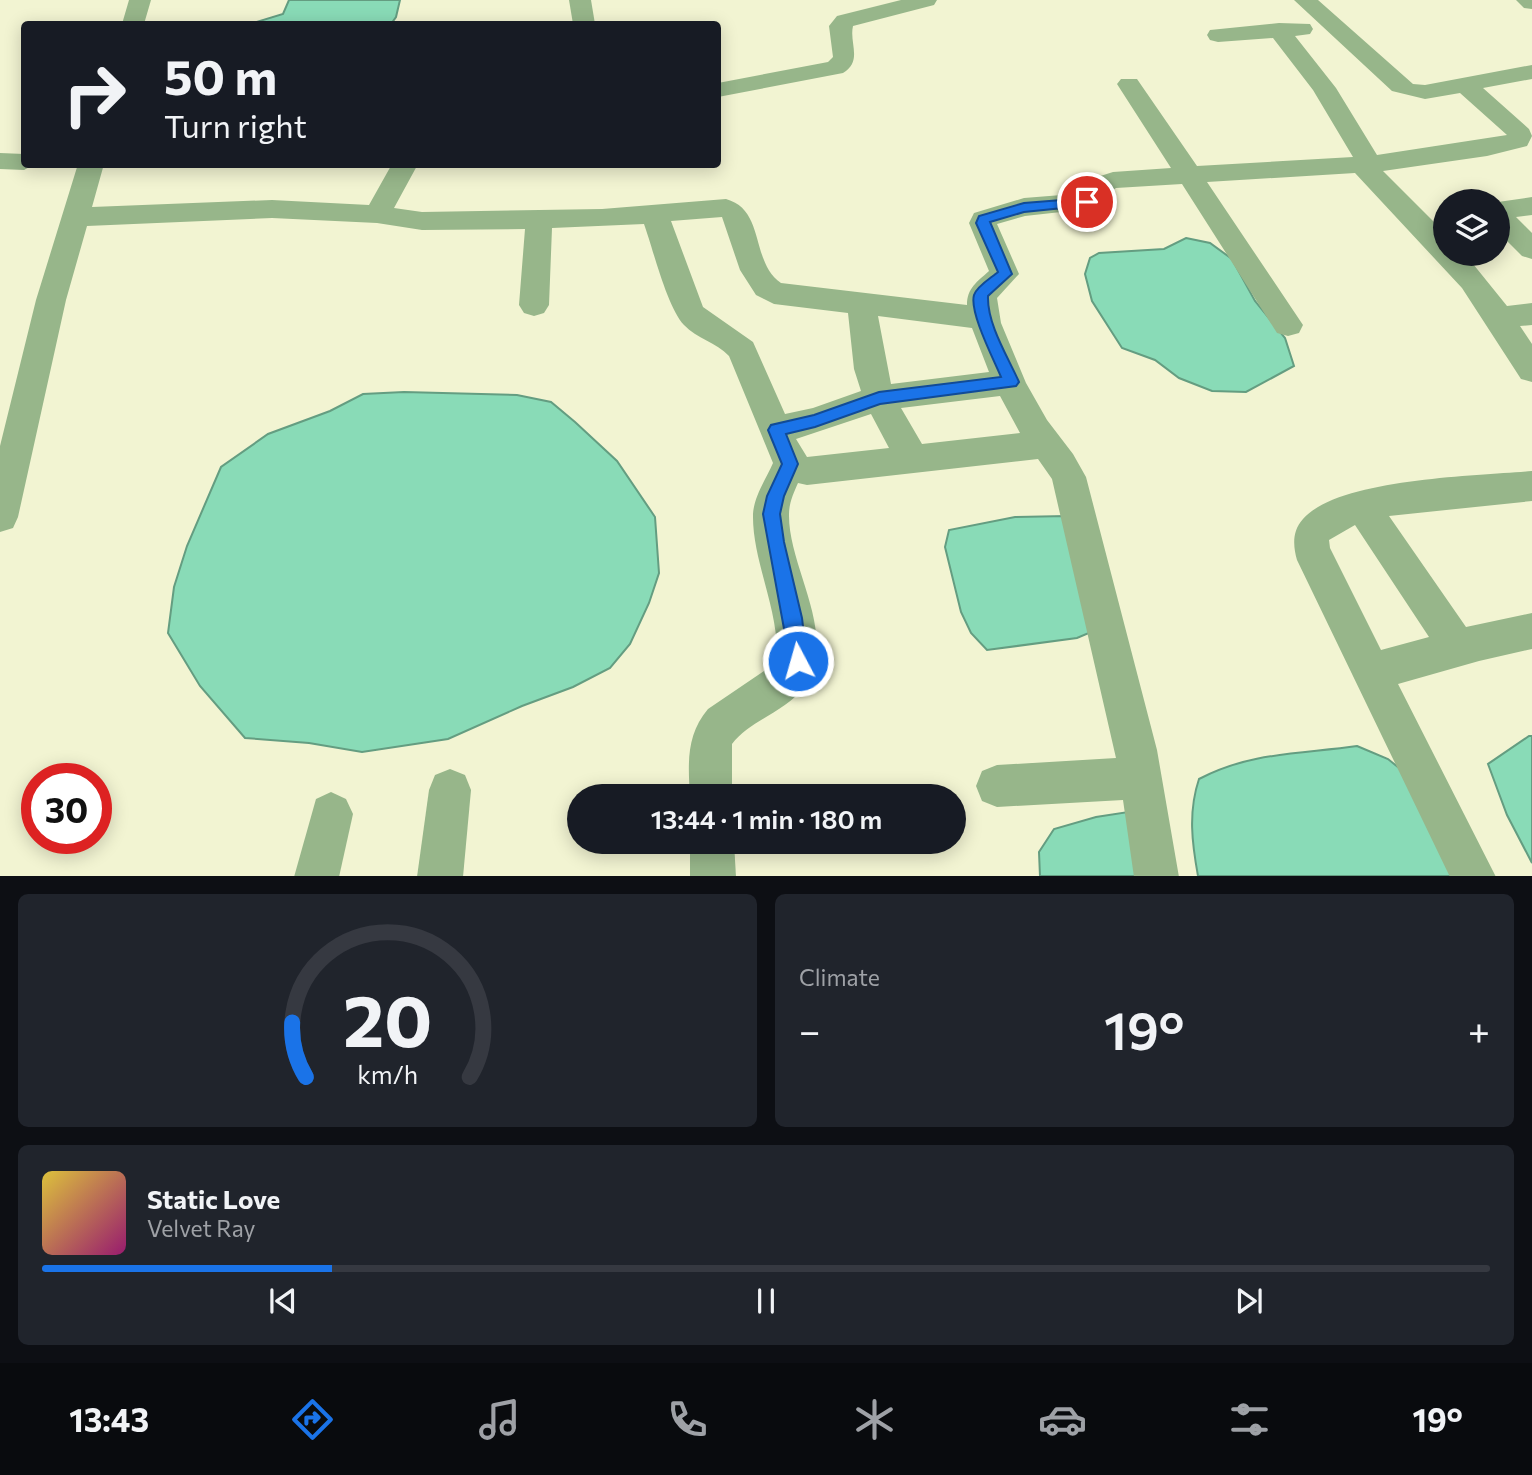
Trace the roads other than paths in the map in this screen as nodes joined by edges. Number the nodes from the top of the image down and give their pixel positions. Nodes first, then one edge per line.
1 (140, 0) edge
2 (580, 0) edge
3 (926, 0) edge
4 (1305, 0) edge
5 (1527, 0) edge
6 (1532, 3) edge
7 (134, 21) edge
8 (584, 21) edge
9 (1332, 26) junction
10 (1279, 30) junction
11 (1218, 35) dead end
12 (1532, 72) edge
13 (1129, 84) dead end
14 (1464, 84) junction
15 (721, 89) edge
16 (1526, 139) edge
17 (0, 161) edge
18 (21, 162) edge
19 (1366, 164) junction
20 (89, 168) edge
21 (403, 168) edge
22 (1188, 174) junction
23 (1532, 206) edge
24 (1510, 211) edge
25 (377, 214) junction
26 (656, 215) junction
27 (77, 217) junction
28 (539, 220) junction
29 (1433, 222) edge
30 (1418, 224) junction
31 (1510, 226) edge
32 (1433, 238) edge
33 (1532, 249) edge
34 (1461, 266) edge
35 (534, 305) dead end
36 (862, 306) junction
37 (1532, 314) edge
38 (985, 318) junction
39 (1499, 318) junction
40 (1288, 325) dead end
41 (1530, 362) edge
42 (1011, 382) junction
43 (879, 398) junction
44 (1046, 444) junction
45 (783, 447) junction
46 (913, 460) junction
47 (6, 463) edge
48 (1532, 486) edge
49 (1362, 506) junction
50 (0, 517) edge
51 (1532, 631) edge
52 (1458, 648) junction
53 (1372, 672) junction
54 (1140, 778) junction
55 (711, 784) edge
56 (997, 786) dead end
57 (450, 790) dead end
58 (331, 814) dead end
59 (712, 854) edge
60 (316, 876) edge
61 (440, 876) edge
62 (713, 876) edge
63 (1157, 876) edge
64 (1474, 876) edge

1 - 7 street
2 - 8 street
3 - 15 street
4 - 9 street
5 - 6 street
9 - 10 street
9 - 14 street
10 - 11 street
10 - 19 street
12 - 14 street
13 - 22 street
14 - 16 street
16 - 19 street
17 - 18 street
19 - 22 street
19 - 30 street
20 - 27 street
21 - 25 street
22 - 38 street
22 - 40 street
23 - 24 street
25 - 27 street
25 - 28 street
26 - 28 street
26 - 36 street
26 - 45 street
27 - 47 street
28 - 35 street
29 - 30 street
30 - 32 street
31 - 33 street
34 - 39 street
36 - 38 street
36 - 43 street
37 - 39 street
38 - 42 street
39 - 41 street
42 - 43 street
42 - 44 street
43 - 45 street
43 - 46 street
44 - 46 street
44 - 54 street
45 - 46 street
45 - 55 street
47 - 50 street
48 - 49 street
49 - 52 street
49 - 53 street
51 - 52 street
52 - 53 street
53 - 64 street
54 - 56 street
54 - 63 street
57 - 61 street
58 - 60 street
59 - 62 street

